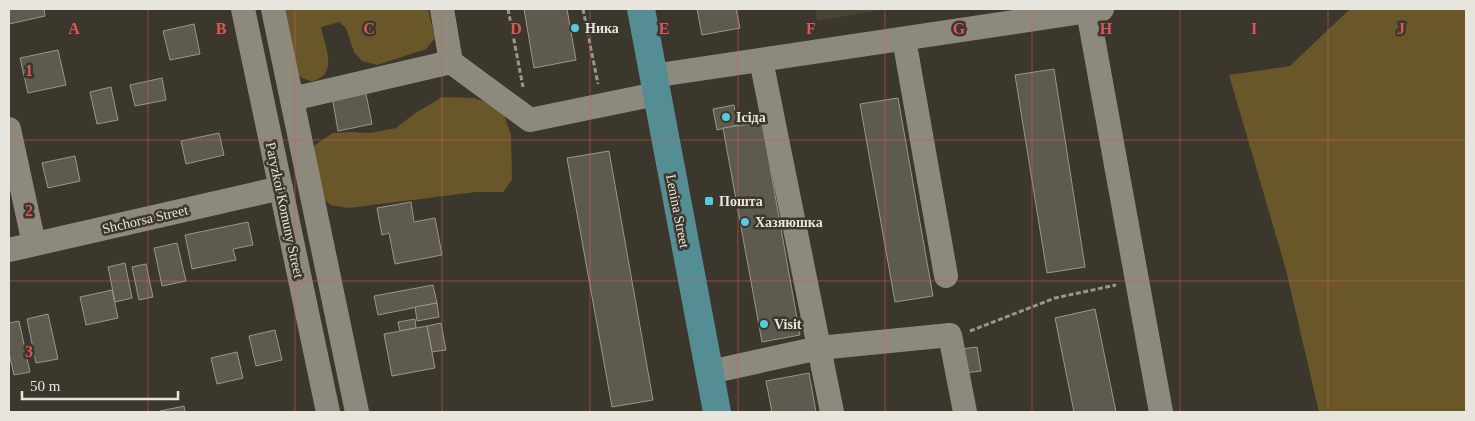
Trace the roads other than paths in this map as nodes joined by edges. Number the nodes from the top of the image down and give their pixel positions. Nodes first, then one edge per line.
1 (243, 9) edge
2 (273, 9) edge
3 (442, 9) edge
4 (640, 9) edge
5 (1095, 10) edge
6 (904, 39) junction
7 (761, 60) junction
8 (451, 62) junction
9 (654, 85) junction
10 (292, 99) junction
11 (9, 129) edge
12 (281, 188) junction
13 (34, 244) junction
14 (9, 250) edge
15 (946, 276) dead end
16 (819, 348) junction
17 (710, 372) junction
18 (328, 412) edge
19 (357, 412) edge
20 (717, 412) edge
21 (832, 412) edge
22 (965, 412) edge
23 (1161, 412) edge

1 - 12 street, Paryzkoi Komuny Street
2 - 10 street, Paryzkoi Komuny Street
3 - 8 street
4 - 9 main road, Lenina Street
5 - 6 street
5 - 23 street
6 - 7 street
6 - 15 street
7 - 9 street
7 - 16 street
8 - 9 street
8 - 10 street
9 - 17 main road, Lenina Street
10 - 19 street, Paryzkoi Komuny Street
11 - 13 street
12 - 13 street, Shchorsa Street
12 - 18 street, Paryzkoi Komuny Street
13 - 14 street, Shchorsa Street
16 - 17 street
16 - 21 street
16 - 22 street
17 - 20 main road, Lenina Street

